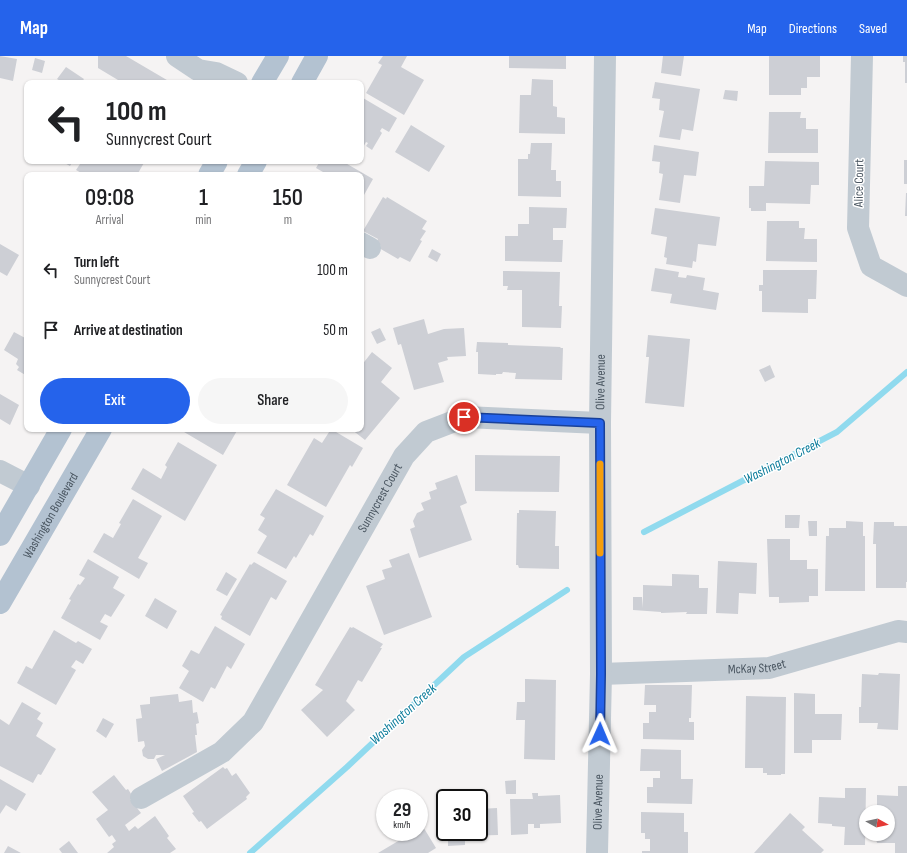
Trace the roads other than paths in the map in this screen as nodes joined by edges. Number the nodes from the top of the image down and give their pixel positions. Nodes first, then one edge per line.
1 (177, 56) edge
2 (278, 56) edge
3 (317, 56) edge
4 (605, 56) edge
5 (862, 56) edge
6 (231, 80) edge
7 (264, 80) edge
8 (304, 80) edge
9 (907, 286) edge
10 (600, 423) junction
11 (59, 432) edge
12 (99, 432) edge
13 (0, 471) edge
14 (28, 486) junction
15 (0, 535) edge
16 (0, 603) edge
17 (907, 632) edge
18 (601, 674) junction
19 (141, 798) dead end
20 (597, 853) edge

1 - 6 street
2 - 7 main road
3 - 8 main road
4 - 10 street, Olive Avenue
5 - 9 street, Alice Court
10 - 18 street, Olive Avenue
10 - 19 street, Sunnycrest Court
11 - 14 main road
12 - 16 main road, Washington Boulevard
13 - 14 street
14 - 15 main road
17 - 18 street, McKay Street
18 - 20 street, Olive Avenue

